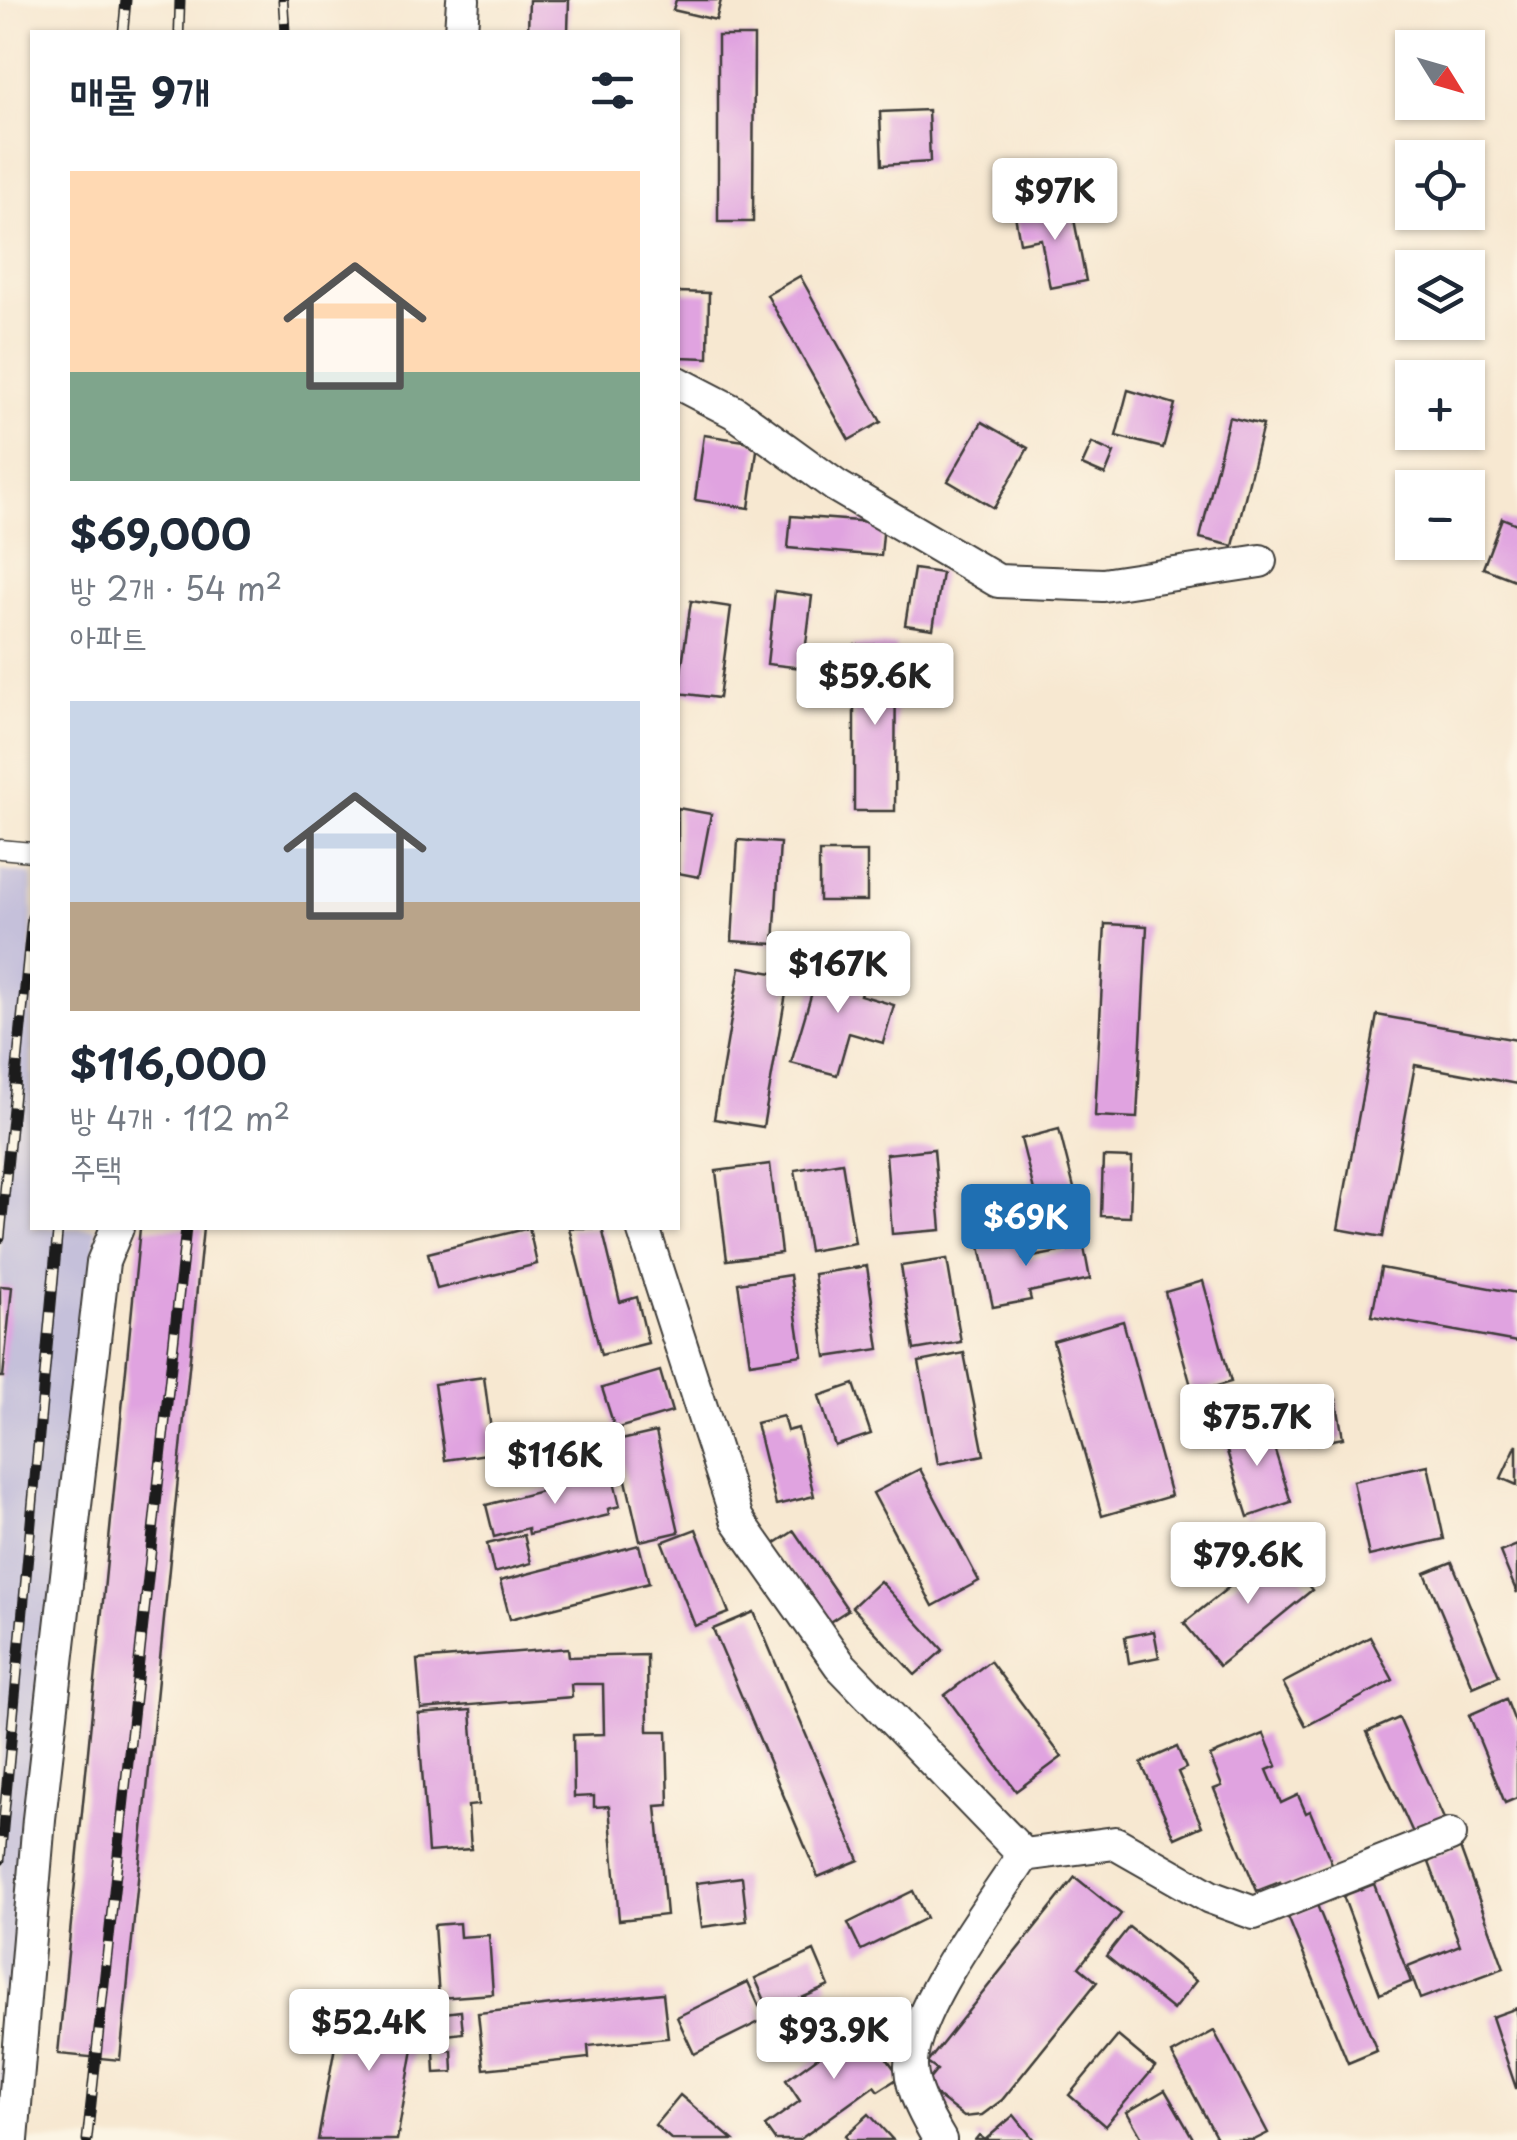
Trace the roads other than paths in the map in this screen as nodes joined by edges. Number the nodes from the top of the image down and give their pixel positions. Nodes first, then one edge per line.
1 (463, 0) edge
2 (461, 30) edge
3 (680, 384) edge
4 (1260, 561) dead end
5 (0, 849) edge
6 (30, 852) edge
7 (116, 1230) edge
8 (644, 1230) edge
9 (1450, 1835) dead end
10 (1024, 1855) junction
11 (12, 2140) edge
12 (940, 2140) edge

1 - 2 street
3 - 4 street
5 - 6 lane
7 - 11 street
8 - 10 street
9 - 10 street
10 - 12 street

